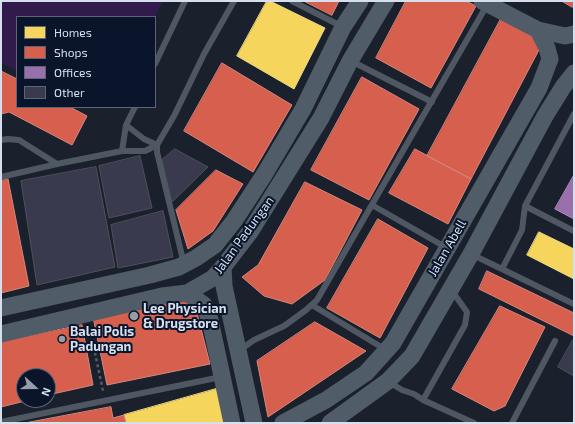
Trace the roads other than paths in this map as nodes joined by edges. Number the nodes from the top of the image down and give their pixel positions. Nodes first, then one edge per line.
1 (185, 1) edge
2 (234, 1) edge
3 (292, 1) edge
4 (360, 1) edge
5 (386, 1) edge
6 (485, 2) edge
7 (343, 27) junction
8 (538, 30) junction
9 (574, 34) edge
10 (350, 61) junction
11 (156, 62) edge
12 (574, 73) edge
13 (432, 102) junction
14 (134, 108) edge
15 (574, 114) edge
16 (126, 125) junction
17 (1, 140) edge
18 (157, 144) junction
19 (122, 151) junction
20 (57, 164) junction
21 (1, 177) edge
22 (372, 205) junction
23 (525, 206) junction
24 (574, 231) edge
25 (447, 248) junction
26 (471, 254) junction
27 (185, 264) junction
28 (222, 267) junction
29 (502, 269) junction
30 (450, 289) junction
31 (187, 293) junction
32 (574, 303) edge
33 (312, 305) junction
34 (1, 308) edge
35 (1, 334) edge
36 (555, 341) dead end
37 (387, 350) junction
38 (238, 351) junction
39 (222, 377) junction
40 (388, 381) junction
41 (423, 400) junction
42 (1, 422) edge
43 (232, 423) edge
44 (254, 423) edge
45 (283, 423) edge
46 (330, 423) edge
47 (474, 423) edge
48 (512, 423) edge

1 - 11 lane
2 - 18 lane
3 - 7 lane
4 - 7 main road, Jalan Padungan
5 - 10 main road, Jalan Padungan
6 - 8 main road
6 - 13 lane
7 - 27 main road, Jalan Padungan
8 - 9 main road
8 - 25 main road, Jalan Abell
10 - 13 lane
10 - 28 main road, Jalan Padungan
12 - 26 main road, Jalan Abell
13 - 22 lane
14 - 16 lane
15 - 23 lane
16 - 18 lane
16 - 19 lane
17 - 20 lane
18 - 19 lane
18 - 27 lane
19 - 20 lane
20 - 21 lane
22 - 25 lane
22 - 33 lane
23 - 24 lane
23 - 29 lane
25 - 37 main road, Jalan Abell
26 - 29 lane
26 - 30 main road, Jalan Abell
27 - 34 main road, Jalan Padungan
28 - 31 main road, Jalan Padungan
28 - 38 main road
29 - 32 lane
30 - 40 main road, Jalan Abell
30 - 41 lane
31 - 35 main road, Jalan Padungan
31 - 39 main road
33 - 37 lane
33 - 38 lane
36 - 48 lane
37 - 45 main road, Jalan Abell
38 - 44 main road
39 - 42 lane
39 - 43 main road
40 - 41 lane
40 - 46 main road, Jalan Abell
41 - 47 lane

